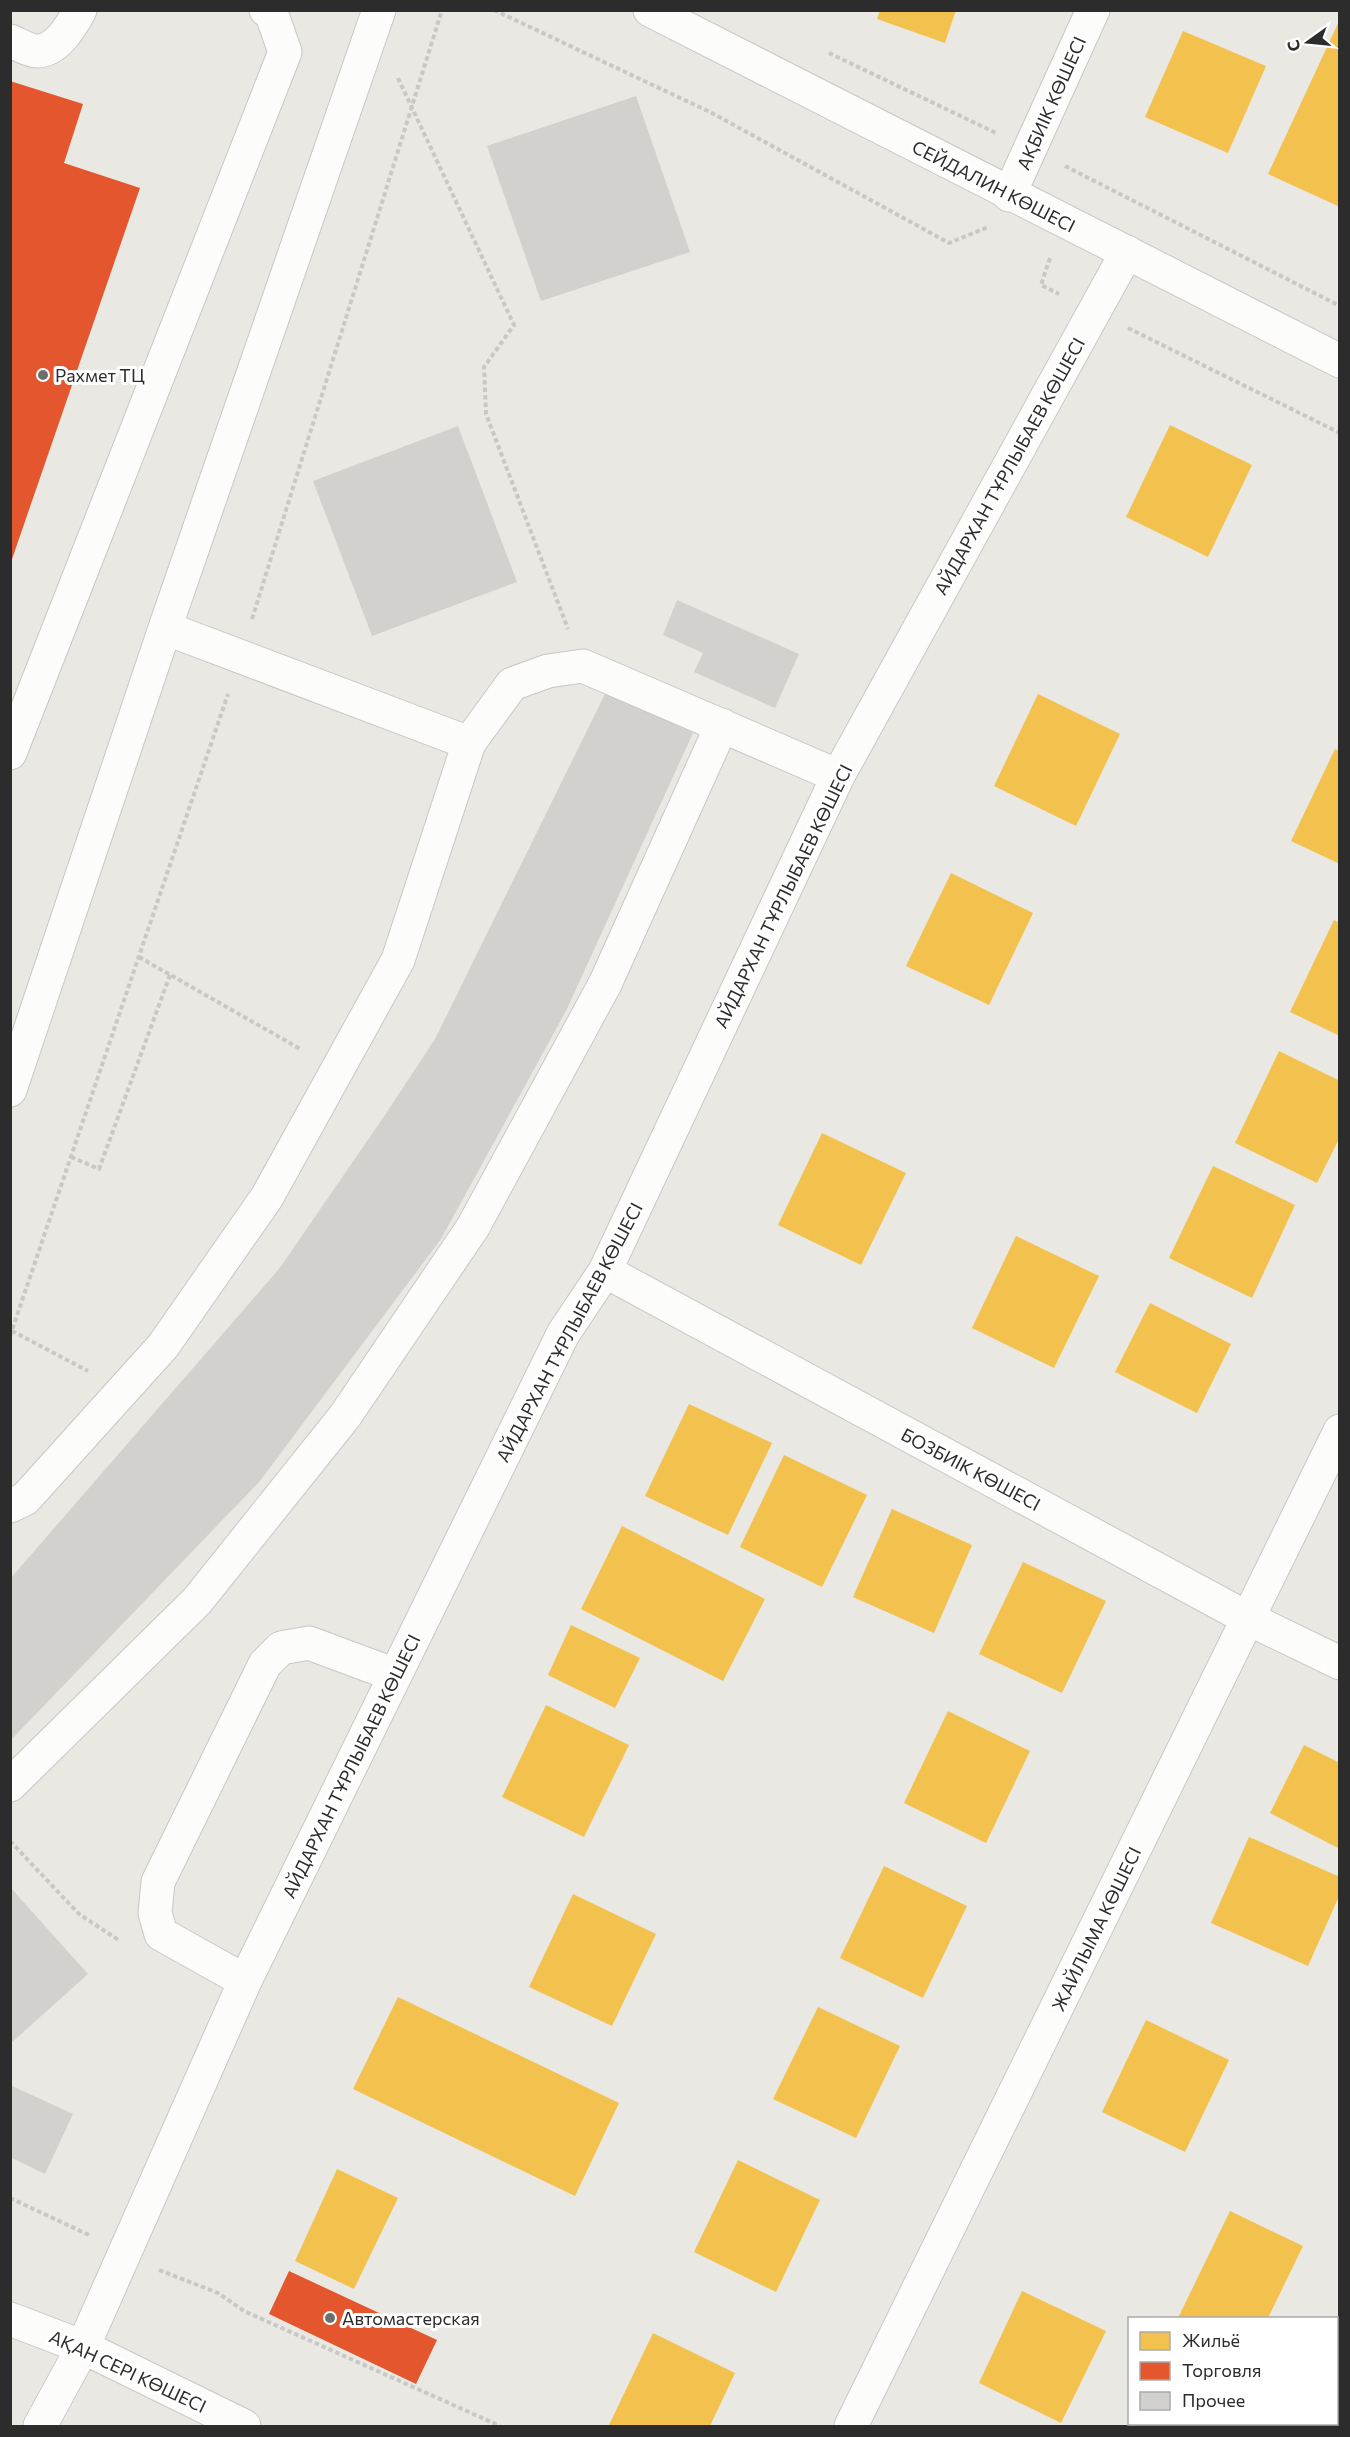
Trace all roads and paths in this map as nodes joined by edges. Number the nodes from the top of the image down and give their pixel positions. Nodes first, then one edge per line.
1 (80, 10) edge
2 (266, 10) edge
3 (494, 10) edge
4 (650, 10) edge
5 (1092, 10) edge
6 (376, 20) edge
7 (10, 41) edge
8 (1004, 209) junction
9 (1054, 248) dead end
10 (1127, 252) junction
11 (1094, 311) junction
12 (1340, 361) edge
13 (1340, 434) edge
14 (165, 628) junction
15 (583, 666) junction
16 (722, 725) junction
17 (469, 743) junction
18 (10, 753) edge
19 (838, 776) junction
20 (139, 957) dead end
21 (170, 975) junction
22 (337, 1070) junction
23 (10, 1090) edge
24 (71, 1157) dead end
25 (605, 1271) junction
26 (12, 1331) dead end
27 (123, 1390) junction
28 (1340, 1431) edge
29 (10, 1506) edge
30 (1249, 1619) junction
31 (1340, 1663) edge
32 (395, 1675) junction
33 (10, 1785) edge
34 (10, 1841) edge
35 (126, 1945) dead end
36 (244, 1981) junction
37 (10, 2198) edge
38 (90, 2236) dead end
39 (123, 2256) junction
40 (10, 2319) edge
41 (83, 2347) junction
42 (40, 2427) edge
43 (244, 2427) edge
44 (500, 2427) edge
45 (851, 2427) edge

1 - 7 street
2 - 18 street
3 - 8 path
4 - 8 street, СЕЙДАЛИН КӨШЕСІ
5 - 8 street, АҚБИІК КӨШЕСІ
6 - 14 street
6 - 15 path
8 - 10 street, СЕЙДАЛИН КӨШЕСІ
9 - 11 path
10 - 11 street, АЙДАРХАН ТҰРЛЫБАЕВ КӨШЕСІ
10 - 12 street, СЕЙДАЛИН КӨШЕСІ
11 - 13 path
11 - 19 street, АЙДАРХАН ТҰРЛЫБАЕВ КӨШЕСІ
14 - 17 street
14 - 23 street
15 - 16 street
15 - 17 street
16 - 19 street
16 - 33 street
17 - 22 street
19 - 25 street, АЙДАРХАН ТҰРЛЫБАЕВ КӨШЕСІ
20 - 21 path
21 - 22 path
21 - 24 path
22 - 27 street
25 - 30 street, БОЗБИІК КӨШЕСІ
25 - 32 street, АЙДАРХАН ТҰРЛЫБАЕВ КӨШЕСІ
26 - 27 path
27 - 29 street
28 - 30 street, ЖАЙЛЫМА КӨШЕСІ
30 - 31 street, БОЗБИІК КӨШЕСІ
30 - 45 street, ЖАЙЛЫМА КӨШЕСІ
32 - 36 street, АЙДАРХАН ТҰРЛЫБАЕВ КӨШЕСІ
32 - 36 street
34 - 35 path
36 - 39 street, АЙДАРХАН ТҰРЛЫБАЕВ КӨШЕСІ
37 - 38 path
39 - 41 street, АЙДАРХАН ТҰРЛЫБАЕВ КӨШЕСІ
39 - 44 path
40 - 41 street, АҚАН СЕРІ КӨШЕСІ
41 - 42 street, АЙДАРХАН ТҰРЛЫБАЕВ КӨШЕСІ
41 - 43 street, АҚАН СЕРІ КӨШЕСІ

